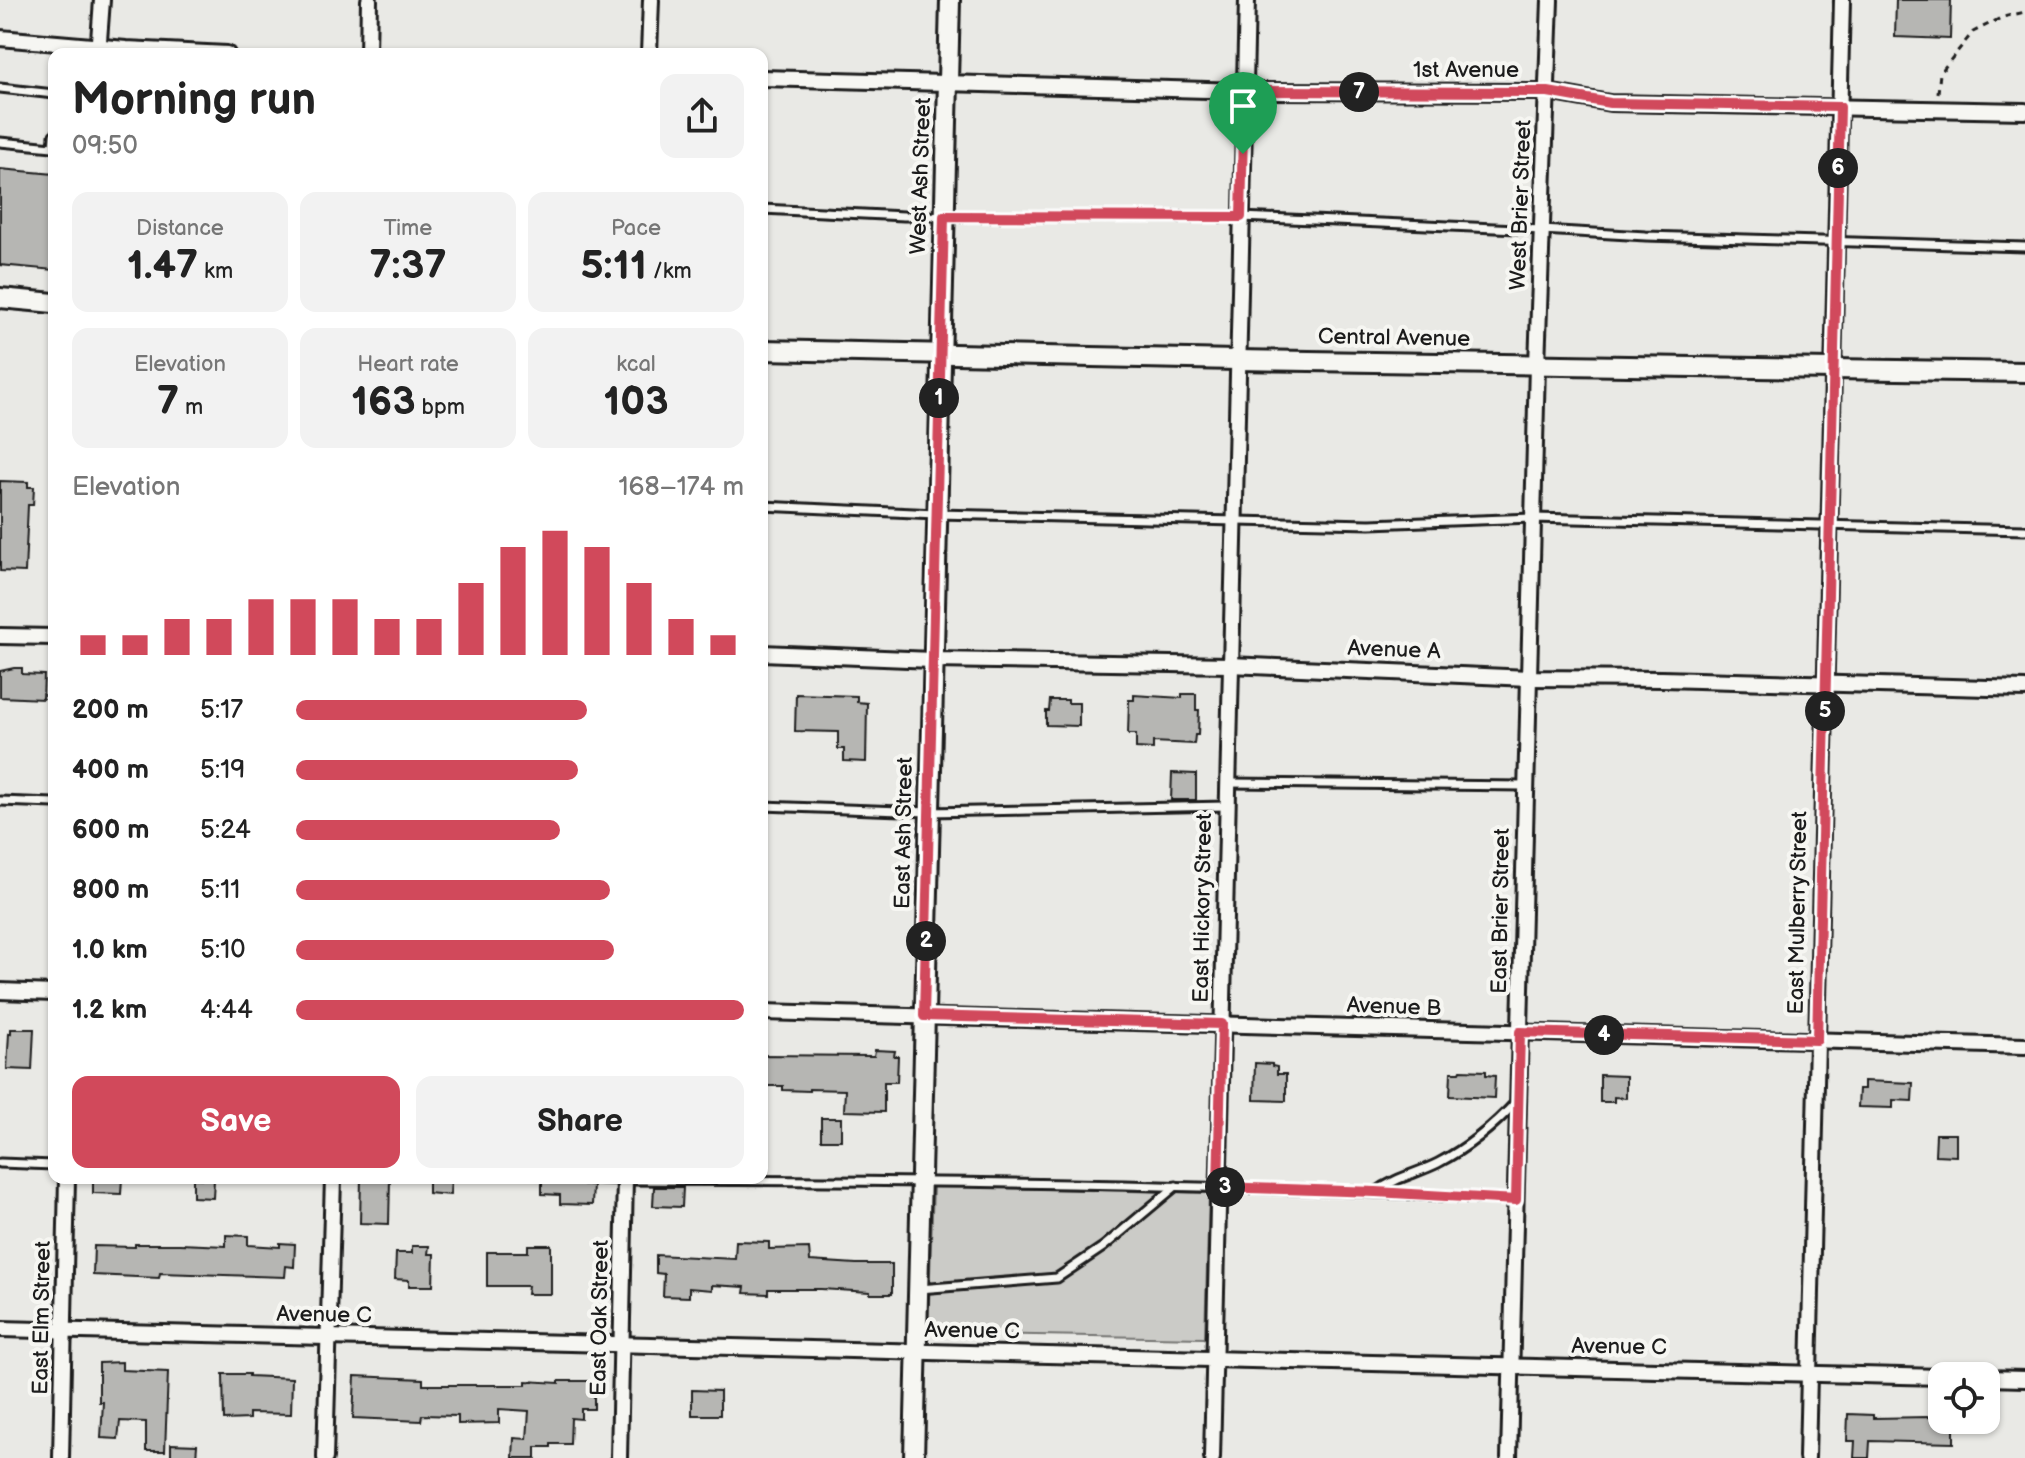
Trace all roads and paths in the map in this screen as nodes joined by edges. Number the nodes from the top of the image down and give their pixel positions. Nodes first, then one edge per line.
1 (102, 0) edge
2 (369, 0) edge
3 (651, 0) edge
4 (950, 0) edge
5 (1247, 0) edge
6 (1550, 0) edge
7 (1842, 0) edge
8 (2025, 12) edge
9 (0, 38) edge
10 (82, 48) edge
11 (98, 48) edge
12 (368, 48) edge
13 (649, 48) edge
14 (768, 78) edge
15 (947, 83) junction
16 (0, 88) edge
17 (1244, 91) junction
18 (1548, 92) junction
19 (48, 93) edge
20 (1840, 107) junction
21 (1936, 109) junction
22 (2025, 111) edge
23 (0, 142) edge
24 (48, 147) edge
25 (768, 209) edge
26 (944, 216) junction
27 (1241, 217) junction
28 (1542, 230) junction
29 (1836, 242) junction
30 (2025, 247) edge
31 (0, 298) edge
32 (48, 302) edge
33 (768, 350) edge
34 (940, 354) junction
35 (1237, 360) junction
36 (1537, 365) junction
37 (1833, 368) junction
38 (2025, 372) edge
39 (768, 506) edge
40 (936, 514) junction
41 (1533, 518) junction
42 (1234, 520) junction
43 (1830, 525) junction
44 (2025, 530) edge
45 (0, 636) edge
46 (48, 637) edge
47 (768, 653) edge
48 (932, 660) junction
49 (1230, 665) junction
50 (1529, 678) junction
51 (1826, 683) junction
52 (2025, 689) edge
53 (1227, 783) junction
54 (1526, 786) junction
55 (0, 801) edge
56 (48, 803) edge
57 (768, 806) edge
58 (1227, 806) junction
59 (929, 812) junction
60 (0, 991) edge
61 (48, 993) edge
62 (768, 1012) edge
63 (924, 1016) junction
64 (1222, 1024) junction
65 (1520, 1032) junction
66 (1817, 1040) junction
67 (2025, 1046) edge
68 (1518, 1099) junction
69 (0, 1163) edge
70 (48, 1165) edge
71 (768, 1180) edge
72 (920, 1181) junction
73 (67, 1184) edge
74 (333, 1184) edge
75 (625, 1184) edge
76 (1176, 1186) junction
77 (1218, 1187) junction
78 (1376, 1192) junction
79 (1516, 1200) junction
80 (918, 1289) junction
81 (0, 1329) edge
82 (64, 1330) junction
83 (329, 1337) junction
84 (622, 1344) junction
85 (916, 1352) junction
86 (1214, 1359) junction
87 (1511, 1367) junction
88 (1809, 1374) junction
89 (1928, 1377) edge
90 (2000, 1378) edge
91 (2025, 1379) edge
92 (61, 1458) edge
93 (325, 1458) edge
94 (619, 1458) edge
95 (914, 1458) edge
96 (1212, 1458) edge
97 (1509, 1458) edge
98 (1807, 1458) edge

1 - 11 street
2 - 12 street
3 - 13 street
4 - 15 street, West Ash Street
5 - 17 street, East Hickory Street
6 - 18 street, West Brier Street
7 - 20 street, East Mulberry Street
8 - 21 path
9 - 10 street
14 - 15 street, 1st Avenue
15 - 17 street, 1st Avenue
15 - 26 street, West Ash Street
16 - 19 lane
17 - 18 street, 1st Avenue
17 - 27 street, East Hickory Street
18 - 20 street, 1st Avenue
18 - 28 street, West Brier Street
20 - 21 street, 1st Avenue
20 - 29 street, East Mulberry Street
21 - 22 street, 1st Avenue
23 - 24 lane
25 - 26 lane
26 - 27 lane
26 - 34 street, West Ash Street
27 - 28 lane
27 - 35 street, East Hickory Street
28 - 29 lane
28 - 36 street, West Brier Street
29 - 30 lane
29 - 37 street, East Mulberry Street
31 - 32 street
33 - 34 street, Central Avenue
34 - 35 street, Central Avenue
34 - 40 street, East Ash Street
35 - 36 street, Central Avenue
35 - 42 street, East Hickory Street
36 - 37 street, Central Avenue
36 - 41 street, East Brier Street
37 - 38 street, Central Avenue
37 - 43 street, East Mulberry Street
39 - 40 lane
40 - 42 lane
40 - 48 street, East Ash Street
41 - 42 lane
41 - 43 lane
41 - 50 street, East Brier Street
42 - 49 street, East Hickory Street
43 - 44 lane
43 - 51 street, East Mulberry Street
45 - 46 street
47 - 48 street, Avenue A
48 - 49 street, Avenue A
48 - 59 street, East Ash Street
49 - 50 street, Avenue A
49 - 53 street, East Hickory Street
50 - 51 street, Avenue A
50 - 54 street, East Brier Street
51 - 52 street, Avenue A
51 - 66 street, East Mulberry Street
53 - 54 lane
53 - 58 street, East Hickory Street
54 - 65 street, East Brier Street
55 - 56 lane
57 - 59 lane
58 - 59 lane
58 - 64 street, East Hickory Street
59 - 63 street, East Ash Street
60 - 61 street
62 - 63 street, Avenue B
63 - 64 street, Avenue B
63 - 72 street, East Ash Street
64 - 65 street, Avenue B
64 - 77 street, East Hickory Street
65 - 66 street, Avenue B
65 - 68 street, East Brier Street
66 - 67 street, Avenue B
66 - 88 street, East Mulberry Street
68 - 78 lane
68 - 79 street, East Brier Street
69 - 70 lane
71 - 72 lane
72 - 76 lane
72 - 80 street, East Ash Street
73 - 82 street, East Elm Street
74 - 83 street
75 - 84 street, East Oak Street
76 - 77 lane
76 - 80 lane
77 - 78 lane
77 - 86 street, East Hickory Street
78 - 79 lane
79 - 87 street, East Brier Street
80 - 85 street, East Ash Street
81 - 82 street, Avenue C
82 - 83 street, Avenue C
82 - 92 street, East Elm Street
83 - 84 street, Avenue C
83 - 93 street
84 - 85 street, Avenue C
84 - 94 street, East Oak Street
85 - 86 street, Avenue C
85 - 95 street, East Ash Street
86 - 87 street, Avenue C
86 - 96 street, East Hickory Street
87 - 88 street, Avenue C
87 - 97 street, East Brier Street
88 - 89 street, Avenue C
88 - 98 street, East Mulberry Street
90 - 91 street

